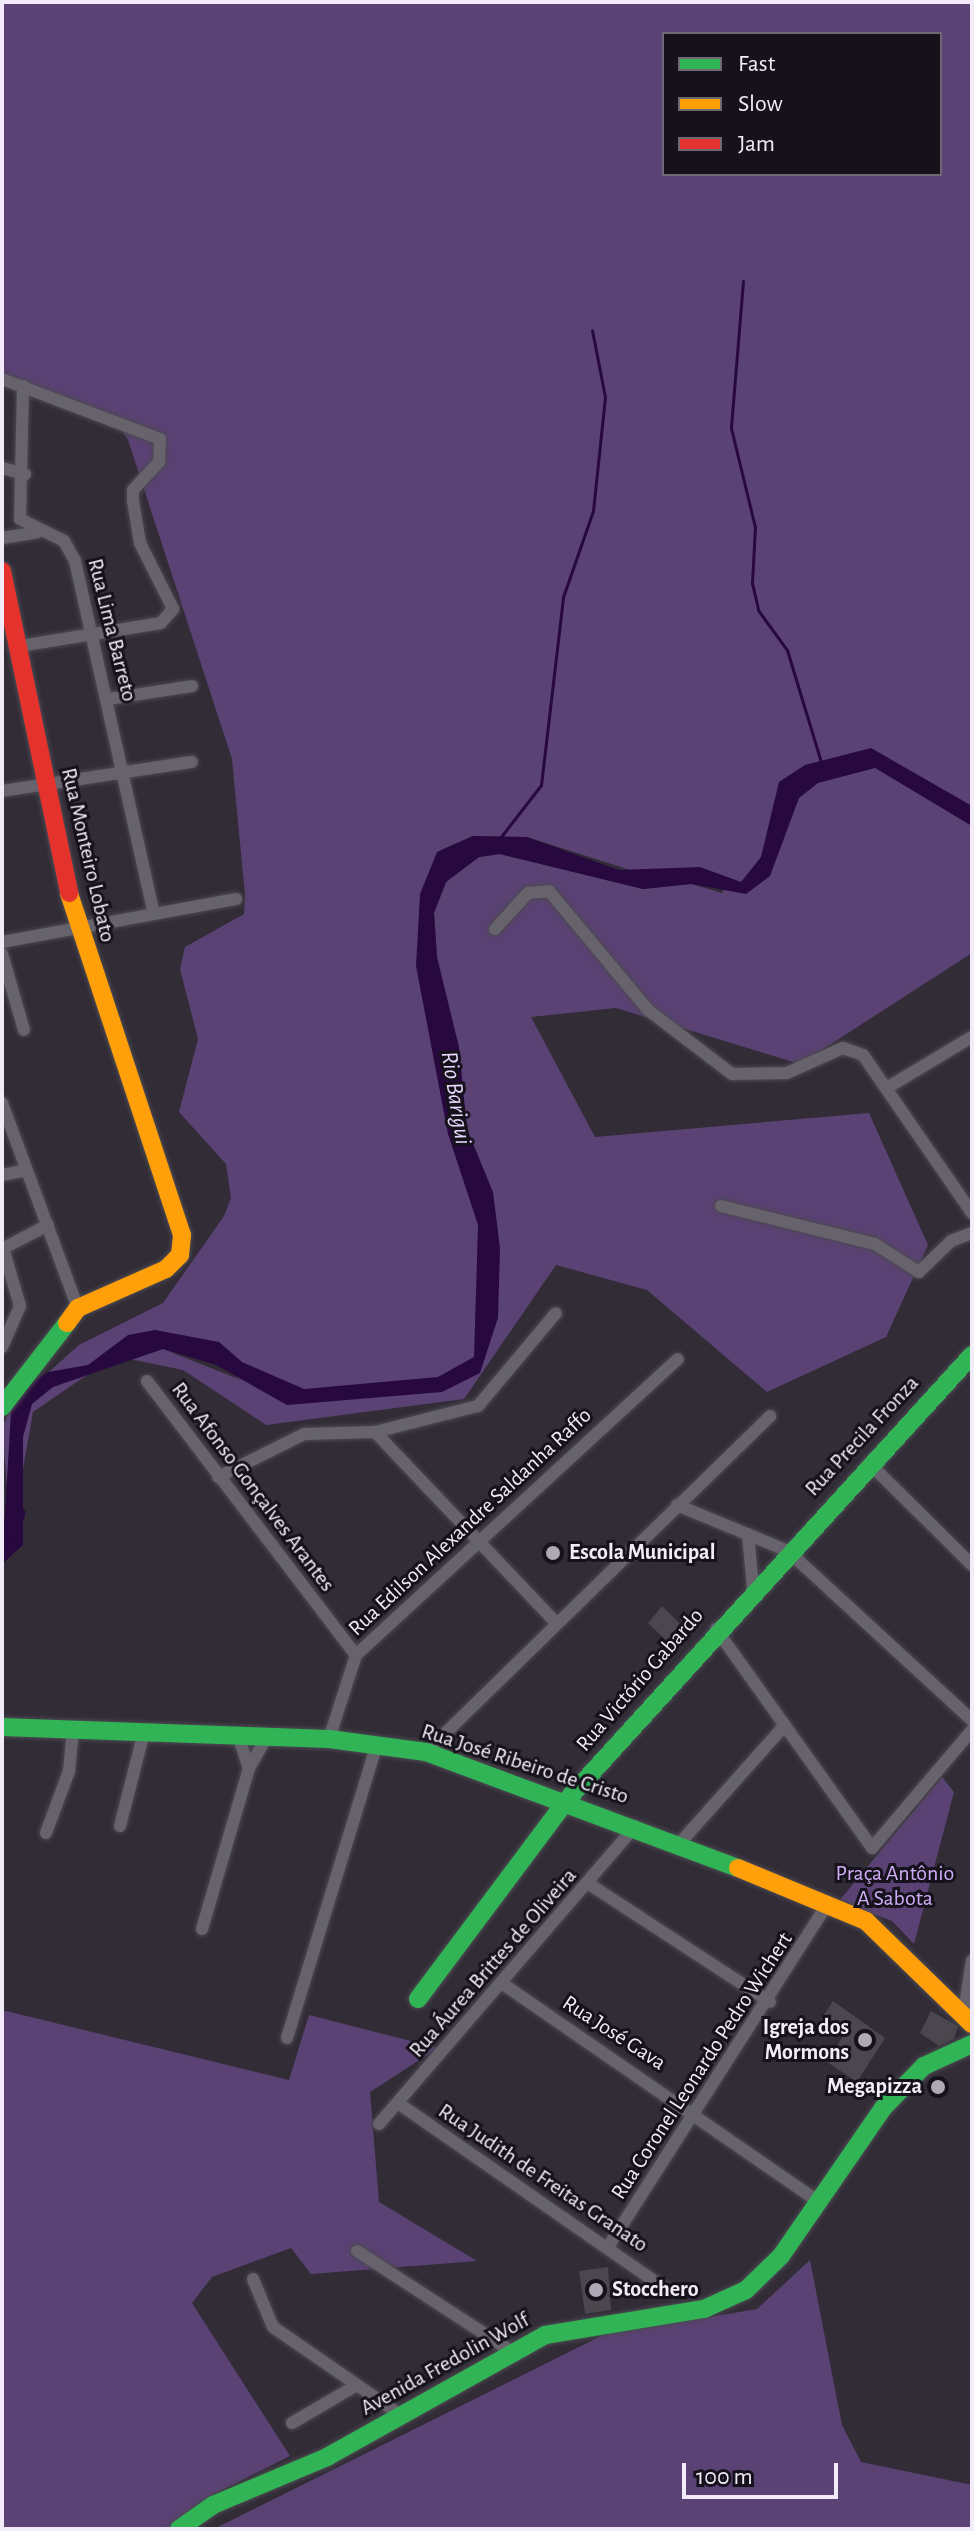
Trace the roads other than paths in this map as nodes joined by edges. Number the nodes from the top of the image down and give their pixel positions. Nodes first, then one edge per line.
1 (2, 379) edge
2 (23, 386) junction
3 (2, 468) edge
4 (25, 474) junction
5 (42, 532) junction
6 (2, 538) edge
7 (2, 571) edge
8 (94, 631) junction
9 (14, 641) edge
10 (192, 686) dead end
11 (109, 699) junction
12 (192, 762) dead end
13 (123, 769) junction
14 (46, 783) junction
15 (2, 791) edge
16 (236, 899) dead end
17 (153, 911) junction
18 (76, 925) junction
19 (495, 929) dead end
20 (2, 942) edge
21 (2, 954) edge
22 (24, 1030) dead end
23 (972, 1037) edge
24 (890, 1086) junction
25 (2, 1103) edge
26 (27, 1170) junction
27 (2, 1175) edge
28 (721, 1206) dead end
29 (972, 1213) edge
30 (48, 1225) junction
31 (972, 1233) edge
32 (2, 1248) edge
33 (78, 1308) junction
34 (556, 1313) dead end
35 (2, 1347) edge
36 (972, 1355) edge
37 (678, 1359) dead end
38 (147, 1381) dead end
39 (2, 1407) edge
40 (770, 1416) dead end
41 (375, 1432) junction
42 (869, 1463) junction
43 (218, 1477) junction
44 (677, 1505) junction
45 (748, 1534) junction
46 (472, 1542) junction
47 (788, 1551) junction
48 (972, 1565) edge
49 (753, 1588) junction
50 (556, 1623) junction
51 (716, 1629) junction
52 (356, 1655) junction
53 (972, 1720) edge
54 (785, 1725) junction
55 (2, 1727) edge
56 (73, 1730) junction
57 (972, 1730) edge
58 (144, 1732) junction
59 (238, 1735) junction
60 (267, 1737) junction
61 (329, 1739) junction
62 (377, 1744) junction
63 (426, 1752) junction
64 (249, 1768) junction
65 (567, 1800) junction
66 (120, 1826) dead end
67 (635, 1826) junction
68 (46, 1833) dead end
69 (679, 1844) junction
70 (589, 1884) junction
71 (827, 1905) junction
72 (202, 1929) dead end
73 (972, 1961) edge
74 (503, 1984) junction
75 (418, 1999) dead end
76 (770, 2002) junction
77 (968, 2018) edge
78 (287, 2038) dead end
79 (972, 2044) edge
80 (398, 2103) junction
81 (699, 2113) junction
82 (379, 2124) dead end
83 (818, 2201) junction
84 (608, 2247) junction
85 (357, 2251) dead end
86 (253, 2279) dead end
87 (664, 2288) dead end
88 (514, 2353) junction
89 (357, 2385) junction
90 (402, 2416) junction
91 (292, 2423) dead end
92 (179, 2529) edge

1 - 2 street
2 - 4 street, Rua Lima Barreto
2 - 8 street
3 - 4 street
4 - 5 street, Rua Lima Barreto
5 - 6 street
5 - 8 street, Rua Lima Barreto
7 - 9 street, Rua Monteiro Lobato
8 - 9 street
8 - 11 street, Rua Lima Barreto
9 - 14 street, Rua Monteiro Lobato
10 - 11 street
11 - 13 street, Rua Lima Barreto
12 - 13 street
13 - 14 street
13 - 17 street, Rua Lima Barreto
14 - 15 street
14 - 18 street, Rua Monteiro Lobato
16 - 17 street
17 - 18 street
18 - 20 street
18 - 33 street, Rua Monteiro Lobato
19 - 24 street
21 - 22 street
23 - 24 street
24 - 29 street
25 - 26 street
26 - 27 street
26 - 30 street
28 - 31 street
30 - 32 street
30 - 33 street
32 - 35 street
33 - 39 street
34 - 41 street
36 - 42 street, Rua Precila Fronza
37 - 46 street, Rua Edilson Alexandre Saldanha Raffo
38 - 43 street, Rua Afonso Gonçalves Arantes
40 - 44 street
41 - 43 street
41 - 46 street
42 - 47 street, Rua Precila Fronza
42 - 48 street
43 - 52 street, Rua Afonso Gonçalves Arantes
44 - 45 street
44 - 50 street
45 - 47 street
45 - 49 street
46 - 50 street
46 - 52 street, Rua Edilson Alexandre Saldanha Raffo
47 - 49 street, Rua Victório Gabardo
47 - 53 street
49 - 51 street, Rua Victório Gabardo
50 - 63 street
51 - 54 street
51 - 65 street, Rua Victório Gabardo
52 - 61 street, Rua Edilson Alexandre Saldanha Raffo
54 - 57 street
54 - 69 street
55 - 56 street, Rua José Ribeiro de Cristo
56 - 58 street, Rua José Ribeiro de Cristo
56 - 68 street
58 - 59 street, Rua José Ribeiro de Cristo
58 - 66 street
59 - 60 street, Rua José Ribeiro de Cristo
59 - 64 street
60 - 61 street, Rua José Ribeiro de Cristo
60 - 64 street
61 - 62 street, Rua José Ribeiro de Cristo
62 - 63 street, Rua José Ribeiro de Cristo
62 - 78 street
63 - 65 street, Rua José Ribeiro de Cristo
64 - 72 street
65 - 67 street, Rua José Ribeiro de Cristo
65 - 75 street, Rua Victório Gabardo
67 - 69 street, Rua José Ribeiro de Cristo
67 - 70 street, Rua Áurea Brittes de Oliveira
69 - 71 street, Rua José Ribeiro de Cristo
70 - 74 street, Rua Áurea Brittes de Oliveira
70 - 76 street
71 - 76 street, Rua Coronel Leonardo Pedro Wichert
71 - 77 street, Rua José Ribeiro de Cristo
73 - 77 street
74 - 80 street, Rua Áurea Brittes de Oliveira
74 - 81 street, Rua José Gava
76 - 81 street, Rua Coronel Leonardo Pedro Wichert
79 - 83 street, Avenida Fredolin Wolf
80 - 82 street, Rua Áurea Brittes de Oliveira
80 - 84 street, Rua Judith de Freitas Granato
81 - 83 street, Rua José Gava
81 - 84 street, Rua Coronel Leonardo Pedro Wichert
83 - 88 street, Avenida Fredolin Wolf
84 - 87 street, Rua Judith de Freitas Granato
85 - 88 street
86 - 89 street
88 - 90 street, Avenida Fredolin Wolf
89 - 90 street
89 - 91 street
90 - 92 street, Avenida Fredolin Wolf

